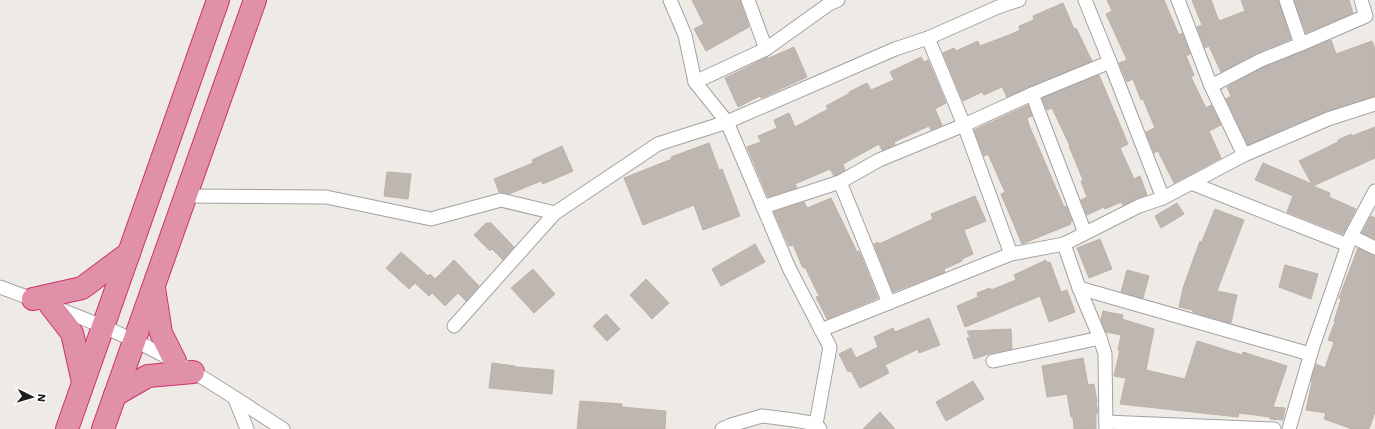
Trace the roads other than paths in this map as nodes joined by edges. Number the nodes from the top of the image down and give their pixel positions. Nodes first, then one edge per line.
1 (218, 0) edge
2 (255, 0) edge
3 (670, 0) edge
4 (748, 0) edge
5 (1019, 0) edge
6 (1085, 0) edge
7 (1178, 0) edge
8 (1286, 0) edge
9 (1361, 0) edge
10 (831, 2) edge
11 (928, 38) junction
12 (1301, 44) junction
13 (766, 49) junction
14 (1110, 62) junction
15 (695, 82) junction
16 (1211, 86) junction
17 (1032, 94) junction
18 (1375, 104) edge
19 (727, 122) junction
20 (964, 125) junction
21 (1244, 155) junction
22 (840, 182) junction
23 (1191, 183) junction
24 (1375, 191) edge
25 (186, 196) junction
26 (1163, 198) junction
27 (763, 207) junction
28 (554, 213) junction
29 (1085, 233) junction
30 (1350, 240) junction
31 (1064, 244) junction
32 (1375, 248) edge
33 (129, 253) junction
34 (1011, 254) junction
35 (154, 285) junction
36 (0, 287) edge
37 (1079, 288) junction
38 (42, 303) junction
39 (889, 303) junction
40 (103, 326) junction
41 (454, 326) dead end
42 (821, 330) junction
43 (1100, 338) junction
44 (134, 340) junction
45 (1310, 354) junction
46 (993, 360) dead end
47 (175, 361) junction
48 (193, 372) junction
49 (83, 382) junction
50 (115, 395) junction
51 (236, 399) junction
52 (1106, 425) edge
53 (818, 427) edge
54 (66, 429) edge
55 (103, 429) edge
56 (247, 429) edge
57 (283, 429) edge
58 (722, 429) edge
59 (1274, 429) edge
60 (1289, 429) edge

1 - 33 highway
2 - 25 highway
3 - 15 street
4 - 13 street
5 - 11 street
6 - 14 street
7 - 16 street
8 - 12 street
9 - 12 street
10 - 13 street
11 - 19 street
11 - 20 street
12 - 16 street
13 - 15 street
14 - 17 street
14 - 26 street
15 - 19 street
16 - 21 street
17 - 20 street
17 - 29 street
18 - 21 street
19 - 27 street
19 - 28 street
20 - 22 street
20 - 34 street
21 - 23 street
22 - 27 street
22 - 39 street
23 - 26 street
23 - 30 street
24 - 30 street
25 - 28 street
25 - 35 highway
26 - 29 street
27 - 42 street
28 - 41 street
29 - 31 street
30 - 32 street
30 - 45 street
31 - 34 street
31 - 37 street
33 - 38 highway
33 - 40 highway
34 - 39 street
35 - 44 highway
35 - 47 highway
36 - 38 street
37 - 43 street
37 - 45 street
38 - 40 street
38 - 49 highway
39 - 42 street
40 - 44 street
40 - 49 highway
42 - 53 street
43 - 46 street
43 - 52 street
44 - 47 street
44 - 50 highway
45 - 60 street
47 - 48 street
48 - 50 highway
48 - 51 street
49 - 54 highway
50 - 55 highway
51 - 56 street
51 - 57 street
52 - 59 street
53 - 58 street

